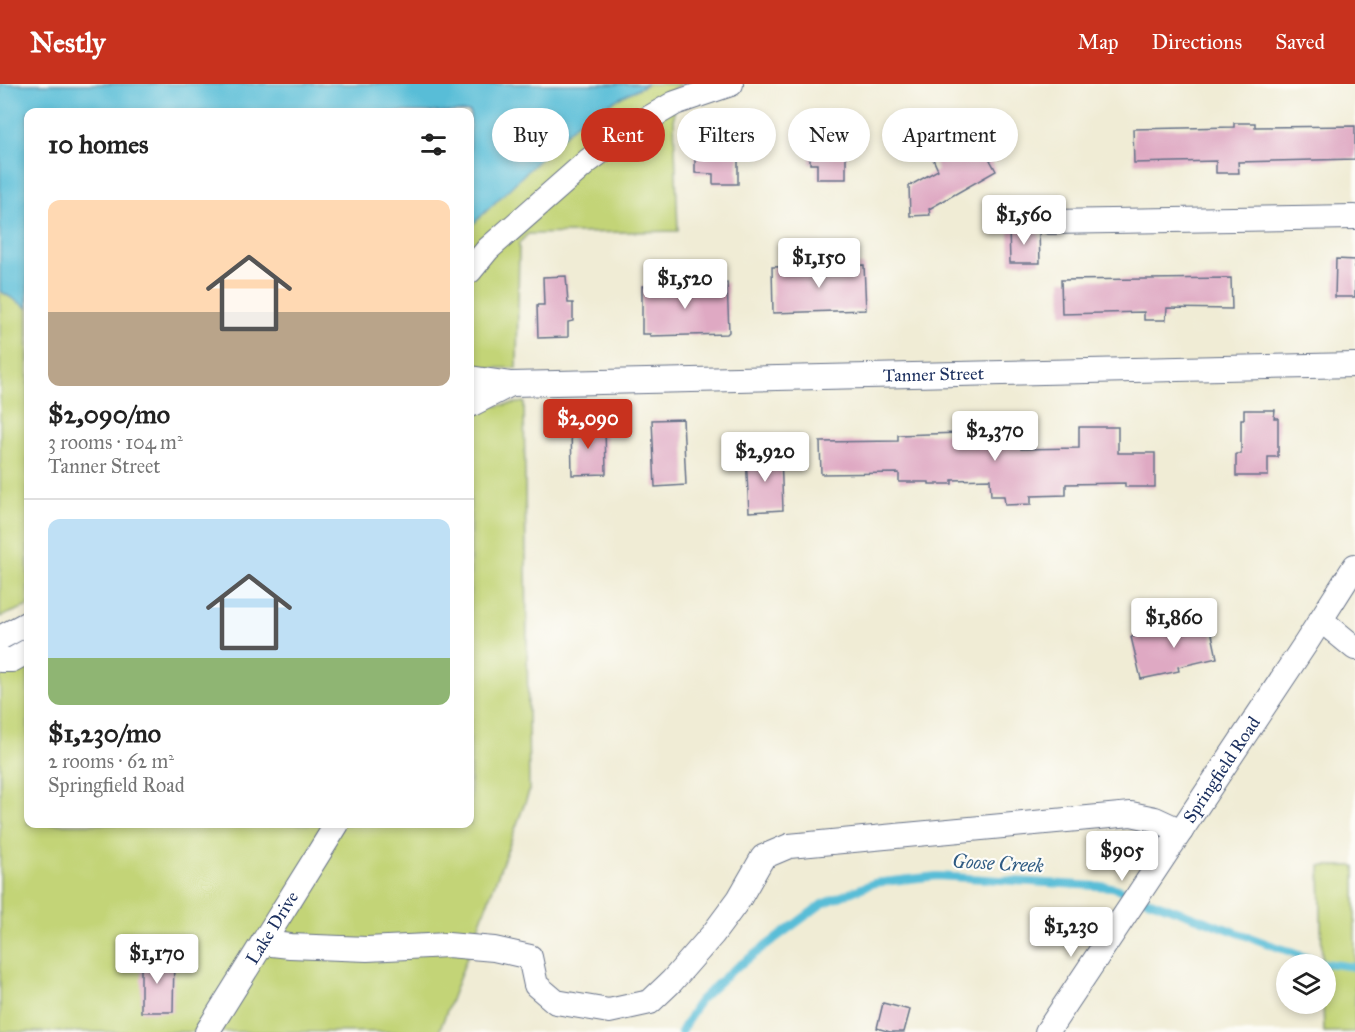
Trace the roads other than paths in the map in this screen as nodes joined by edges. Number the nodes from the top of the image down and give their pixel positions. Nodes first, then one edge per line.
1 (731, 84) edge
2 (1355, 217) edge
3 (1050, 222) dead end
4 (474, 266) edge
5 (1355, 365) edge
6 (474, 379) edge
7 (511, 384) junction
8 (474, 403) edge
9 (1355, 566) edge
10 (1321, 620) junction
11 (24, 625) edge
12 (0, 638) edge
13 (1355, 648) edge
14 (24, 653) edge
15 (0, 660) edge
16 (335, 828) edge
17 (1181, 831) junction
18 (263, 943) junction
19 (207, 1032) edge
20 (1047, 1032) edge

1 - 4 street
2 - 3 street
5 - 7 street, Tanner Street
6 - 7 street, Tanner Street
7 - 8 street, Tanner Street
9 - 10 street, Springfield Road
10 - 13 street
10 - 17 street, Springfield Road
11 - 12 street
14 - 15 street
16 - 18 street, Lake Drive
17 - 18 street
17 - 20 street, Springfield Road
18 - 19 street, Lake Drive

